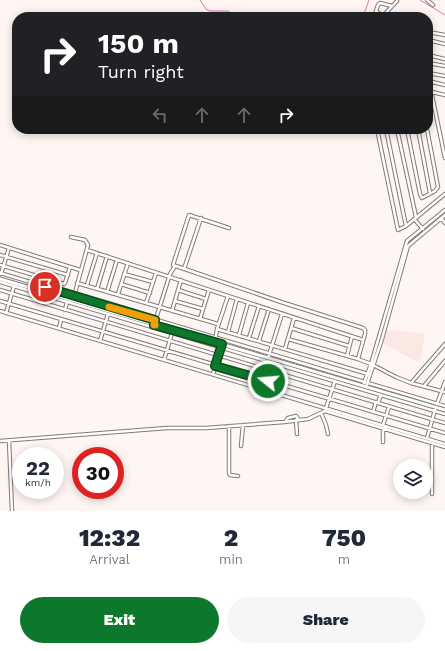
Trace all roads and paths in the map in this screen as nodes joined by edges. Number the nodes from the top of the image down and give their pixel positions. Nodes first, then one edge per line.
1 (427, 0) edge
2 (397, 1) edge
3 (433, 5) dead end
4 (392, 6) junction
5 (376, 11) edge
6 (386, 12) edge
7 (433, 33) edge
8 (445, 35) edge
9 (433, 41) edge
10 (445, 44) edge
11 (433, 56) edge
12 (445, 58) edge
13 (433, 64) edge
14 (445, 66) edge
15 (433, 74) edge
16 (445, 76) edge
17 (433, 82) edge
18 (445, 85) edge
19 (433, 92) edge
20 (445, 94) edge
21 (433, 96) edge
22 (378, 134) edge
23 (387, 134) edge
24 (398, 134) edge
25 (409, 134) edge
26 (419, 134) edge
27 (429, 134) edge
28 (444, 144) edge
29 (445, 157) edge
30 (430, 194) junction
31 (445, 194) edge
32 (445, 210) edge
33 (445, 215) edge
34 (201, 218) junction
35 (415, 218) junction
36 (441, 218) junction
37 (445, 223) edge
38 (406, 226) junction
39 (229, 228) dead end
40 (423, 229) junction
41 (71, 237) dead end
42 (0, 245) edge
43 (9, 248) junction
44 (86, 250) junction
45 (97, 253) junction
46 (0, 255) edge
47 (107, 256) junction
48 (6, 257) junction
49 (117, 260) junction
50 (128, 263) junction
51 (2, 266) edge
52 (175, 266) junction
53 (70, 267) junction
54 (184, 269) junction
55 (80, 270) junction
56 (156, 273) junction
57 (0, 274) edge
58 (124, 274) junction
59 (68, 275) junction
60 (169, 277) junction
61 (0, 278) edge
62 (181, 280) junction
63 (0, 282) edge
64 (77, 283) junction
65 (153, 283) junction
66 (121, 284) junction
67 (14, 286) junction
68 (87, 286) junction
69 (97, 289) junction
70 (0, 290) edge
71 (178, 290) junction
72 (209, 290) junction
73 (107, 292) junction
74 (150, 293) junction
75 (12, 294) junction
76 (118, 294) junction
77 (74, 296) junction
78 (228, 296) junction
79 (206, 299) junction
80 (237, 299) junction
81 (73, 300) junction
82 (0, 301) edge
83 (175, 301) junction
84 (67, 302) junction
85 (248, 303) junction
86 (8, 304) junction
87 (146, 304) junction
88 (259, 306) junction
89 (159, 307) junction
90 (203, 309) junction
91 (269, 309) junction
92 (65, 310) junction
93 (0, 311) edge
94 (172, 311) junction
95 (6, 313) junction
96 (108, 314) junction
97 (282, 314) junction
98 (294, 318) junction
99 (200, 319) junction
100 (61, 320) junction
101 (155, 320) junction
102 (105, 322) junction
103 (218, 324) junction
104 (154, 325) junction
105 (60, 328) junction
106 (291, 328) junction
107 (217, 329) junction
108 (102, 331) junction
109 (172, 332) junction
110 (228, 332) junction
111 (239, 335) junction
112 (352, 336) junction
113 (216, 338) junction
114 (249, 338) junction
115 (288, 339) junction
116 (363, 340) junction
117 (100, 341) junction
118 (169, 341) junction
119 (259, 341) junction
120 (215, 342) junction
121 (445, 344) edge
122 (273, 345) junction
123 (222, 346) junction
124 (349, 346) junction
125 (285, 349) junction
126 (166, 350) junction
127 (218, 356) junction
128 (269, 356) junction
129 (347, 356) junction
130 (358, 359) junction
131 (164, 360) junction
132 (445, 361) edge
133 (373, 364) junction
134 (215, 366) junction
135 (213, 374) junction
136 (368, 374) junction
137 (284, 375) junction
138 (335, 381) junction
139 (445, 382) edge
140 (411, 383) junction
141 (281, 385) junction
142 (365, 385) junction
143 (424, 386) junction
144 (332, 390) junction
145 (441, 391) junction
146 (445, 392) edge
147 (278, 393) junction
148 (381, 395) junction
149 (330, 399) junction
150 (377, 402) junction
151 (389, 406) junction
152 (445, 406) edge
153 (436, 407) junction
154 (326, 410) junction
155 (445, 410) edge
156 (373, 412) junction
157 (321, 413) junction
158 (445, 414) edge
159 (386, 415) junction
160 (433, 419) junction
161 (298, 420) junction
162 (445, 423) edge
163 (243, 425) junction
164 (229, 426) junction
165 (383, 426) junction
166 (431, 429) junction
167 (445, 433) edge
168 (297, 434) dead end
169 (328, 434) dead end
170 (427, 438) junction
171 (0, 441) edge
172 (9, 441) junction
173 (382, 442) dead end
174 (432, 443) junction
175 (445, 444) edge
176 (241, 446) dead end
177 (445, 447) edge
178 (432, 459) edge
179 (238, 476) dead end
180 (12, 511) edge

1 - 3 street
2 - 4 street
4 - 5 street
4 - 6 street
7 - 8 street
9 - 10 street
11 - 12 street
13 - 14 street
15 - 16 street
17 - 18 street
19 - 20 street
21 - 28 street
22 - 38 street
23 - 38 street
24 - 35 street
25 - 30 street
26 - 30 street
27 - 30 street
28 - 29 street
31 - 35 street
32 - 40 street
33 - 36 street
34 - 39 street
34 - 52 street
34 - 54 street
35 - 38 street
35 - 40 street
36 - 37 street
36 - 40 street
40 - 133 street
41 - 44 street
42 - 43 street
43 - 48 street
43 - 53 street
44 - 45 street
44 - 55 street
45 - 47 street
45 - 68 street
46 - 48 street
47 - 49 street
47 - 69 street
48 - 51 street
48 - 59 street
49 - 50 street
49 - 73 street
50 - 56 street
50 - 58 street
51 - 57 street
51 - 59 street
52 - 54 street
52 - 60 street
53 - 55 street
53 - 59 street
54 - 116 street
55 - 64 street
56 - 60 street
56 - 65 street
57 - 77 street
58 - 65 street
58 - 66 street
60 - 62 street
60 - 89 street
61 - 81 street
62 - 71 street
62 - 72 street
63 - 67 street
64 - 68 street
64 - 77 street
65 - 74 street
66 - 74 street
66 - 76 street
67 - 75 street
67 - 84 street
68 - 69 street
69 - 73 street
70 - 75 street
71 - 79 street
71 - 83 street
72 - 78 street
72 - 79 street
73 - 76 street
74 - 87 street
75 - 86 street
75 - 92 street
76 - 87 street
77 - 81 street
77 - 101 street
78 - 80 street
78 - 103 street
79 - 90 street
80 - 85 street
80 - 110 street
81 - 104 street
82 - 86 street
83 - 90 street
83 - 94 street
84 - 92 street
84 - 96 street
85 - 88 street
85 - 111 street
86 - 95 street
86 - 100 street
87 - 89 street
88 - 91 street
88 - 114 street
89 - 94 street
89 - 101 street
90 - 99 street
91 - 97 street
91 - 119 street
92 - 102 street
93 - 95 street
94 - 99 street
95 - 105 street
96 - 102 street
96 - 109 street
97 - 98 street
97 - 122 street
98 - 106 street
98 - 112 street
99 - 103 street
100 - 105 street
100 - 108 street
101 - 104 street
101 - 113 street
102 - 108 street
102 - 118 street
103 - 107 street
104 - 120 street
105 - 117 street
106 - 115 street
106 - 124 street
107 - 110 street
107 - 113 street
108 - 117 street
108 - 126 street
109 - 118 street
109 - 123 street
110 - 111 street
111 - 114 street
112 - 116 street
112 - 124 street
113 - 120 street
113 - 128 street
114 - 119 street
115 - 125 street
115 - 129 street
116 - 130 street
117 - 131 street
118 - 126 street
118 - 127 street
119 - 122 street
120 - 123 street
121 - 140 street
122 - 125 street
122 - 128 street
123 - 127 street
123 - 128 street
123 - 138 street
124 - 129 street
125 - 136 street
126 - 131 street
126 - 134 street
127 - 134 street
127 - 137 street
128 - 142 street
129 - 130 street
130 - 133 street
131 - 135 street
132 - 143 street
133 - 136 street
133 - 140 street
134 - 135 street
134 - 141 street
135 - 147 street
136 - 142 street
137 - 141 street
137 - 144 street
138 - 144 street
138 - 148 street
139 - 145 street
140 - 143 street
141 - 147 street
141 - 149 street
142 - 153 street
143 - 145 street
144 - 149 street
144 - 150 street
145 - 146 street
145 - 153 street
147 - 154 street
148 - 150 street
148 - 153 street
149 - 154 street
149 - 156 street
150 - 151 street
150 - 156 street
151 - 159 street
151 - 160 street
152 - 153 street
153 - 155 street
153 - 158 street
153 - 160 street
154 - 157 street
154 - 165 street
156 - 159 street
157 - 161 street
157 - 169 street
159 - 165 street
159 - 166 street
160 - 162 street
160 - 166 street
161 - 163 street
161 - 168 street
163 - 164 street
163 - 176 street
164 - 172 street
164 - 179 street
165 - 170 street
165 - 173 street
165 - 174 street
166 - 167 street
166 - 170 street
170 - 175 street
171 - 172 street
172 - 180 street
174 - 177 street
174 - 178 street

